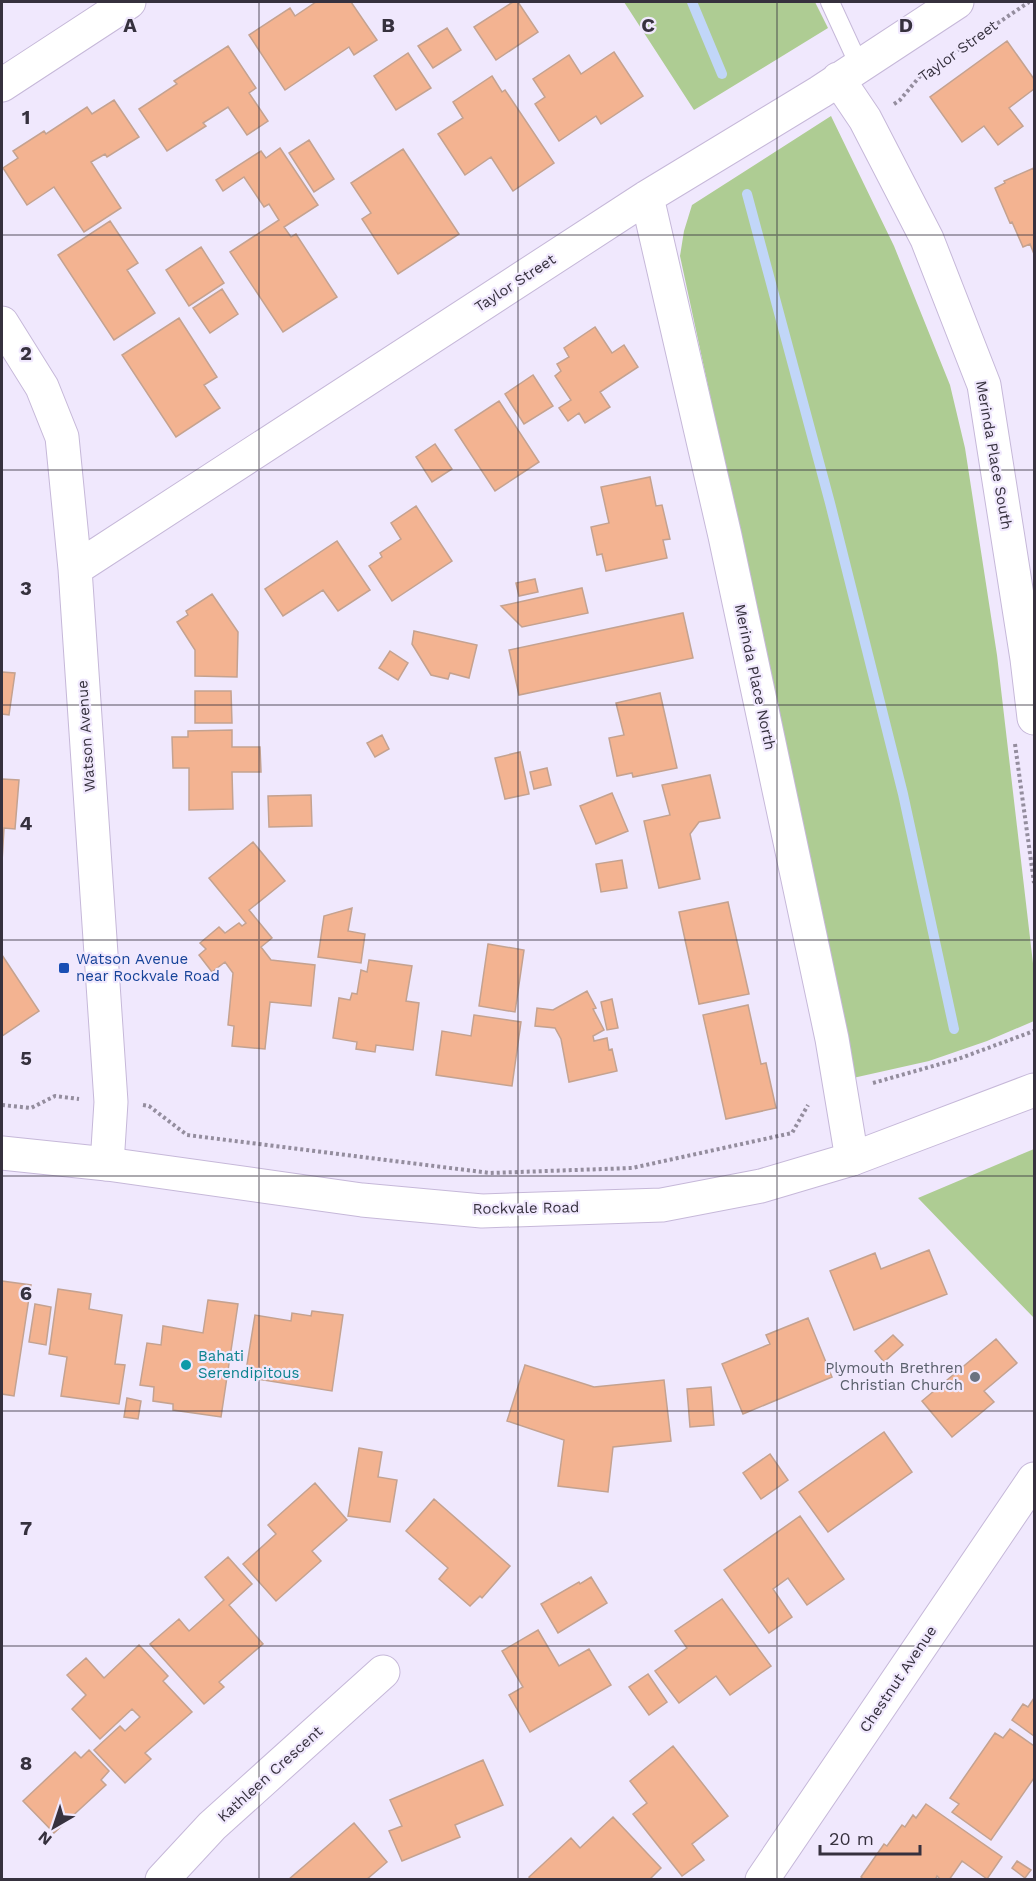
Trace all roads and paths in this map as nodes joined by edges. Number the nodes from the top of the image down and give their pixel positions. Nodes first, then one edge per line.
1 (129, 2) edge
2 (830, 2) edge
3 (957, 2) edge
4 (1029, 2) edge
5 (849, 72) junction
6 (2, 85) edge
7 (891, 105) dead end
8 (647, 197) junction
9 (2, 323) edge
10 (75, 569) junction
11 (1024, 728) edge
12 (1035, 883) edge
13 (1035, 1030) edge
14 (866, 1085) dead end
15 (1035, 1090) edge
16 (79, 1099) dead end
17 (811, 1099) dead end
18 (2, 1105) edge
19 (140, 1105) dead end
20 (2, 1153) edge
21 (852, 1159) junction
22 (107, 1164) junction
23 (1035, 1479) edge
24 (383, 1672) dead end
25 (162, 1880) edge
26 (762, 1880) edge

1 - 6 street
2 - 5 lane
3 - 5 street, Taylor Street
4 - 7 path, Taylor Street
5 - 8 street, Taylor Street
5 - 11 street, Merinda Place South
8 - 10 street, Taylor Street
8 - 21 street, Merinda Place North
9 - 10 street, Watson Avenue
10 - 22 street, Watson Avenue
11 - 12 path
13 - 14 path
15 - 21 street, Rockvale Road
16 - 18 path
17 - 19 path
20 - 22 street, Rockvale Road
21 - 22 street, Rockvale Road
23 - 26 street, Chestnut Avenue
24 - 25 street, Kathleen Crescent

